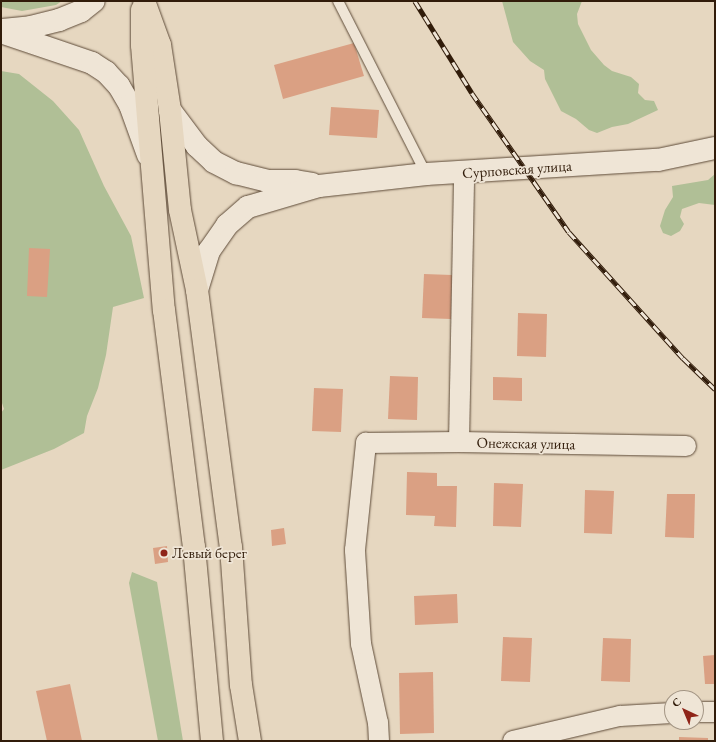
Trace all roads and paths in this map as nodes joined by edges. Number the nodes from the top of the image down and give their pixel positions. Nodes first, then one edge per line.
1 (94, 1) edge
2 (143, 1) edge
3 (338, 1) edge
4 (1, 31) edge
5 (170, 110) junction
6 (715, 148) edge
7 (151, 165) junction
8 (464, 173) junction
9 (426, 174) junction
10 (319, 186) junction
11 (197, 290) junction
12 (459, 442) junction
13 (686, 446) dead end
14 (704, 712) edge
15 (715, 712) edge
16 (664, 713) edge
17 (212, 741) edge
18 (250, 741) edge
19 (379, 741) edge
20 (513, 741) edge

1 - 4 main road
2 - 5 main road
2 - 7 main road
3 - 9 lane
4 - 7 main road
5 - 10 main road
5 - 11 main road
6 - 8 main road, Сурповская улица
7 - 17 main road
8 - 9 main road, Сурповская улица
8 - 12 street
9 - 10 main road, Сурповская улица
10 - 11 main road
11 - 18 main road
12 - 13 street, Онежская улица
12 - 19 street, Онежская улица
14 - 15 street
16 - 20 street

